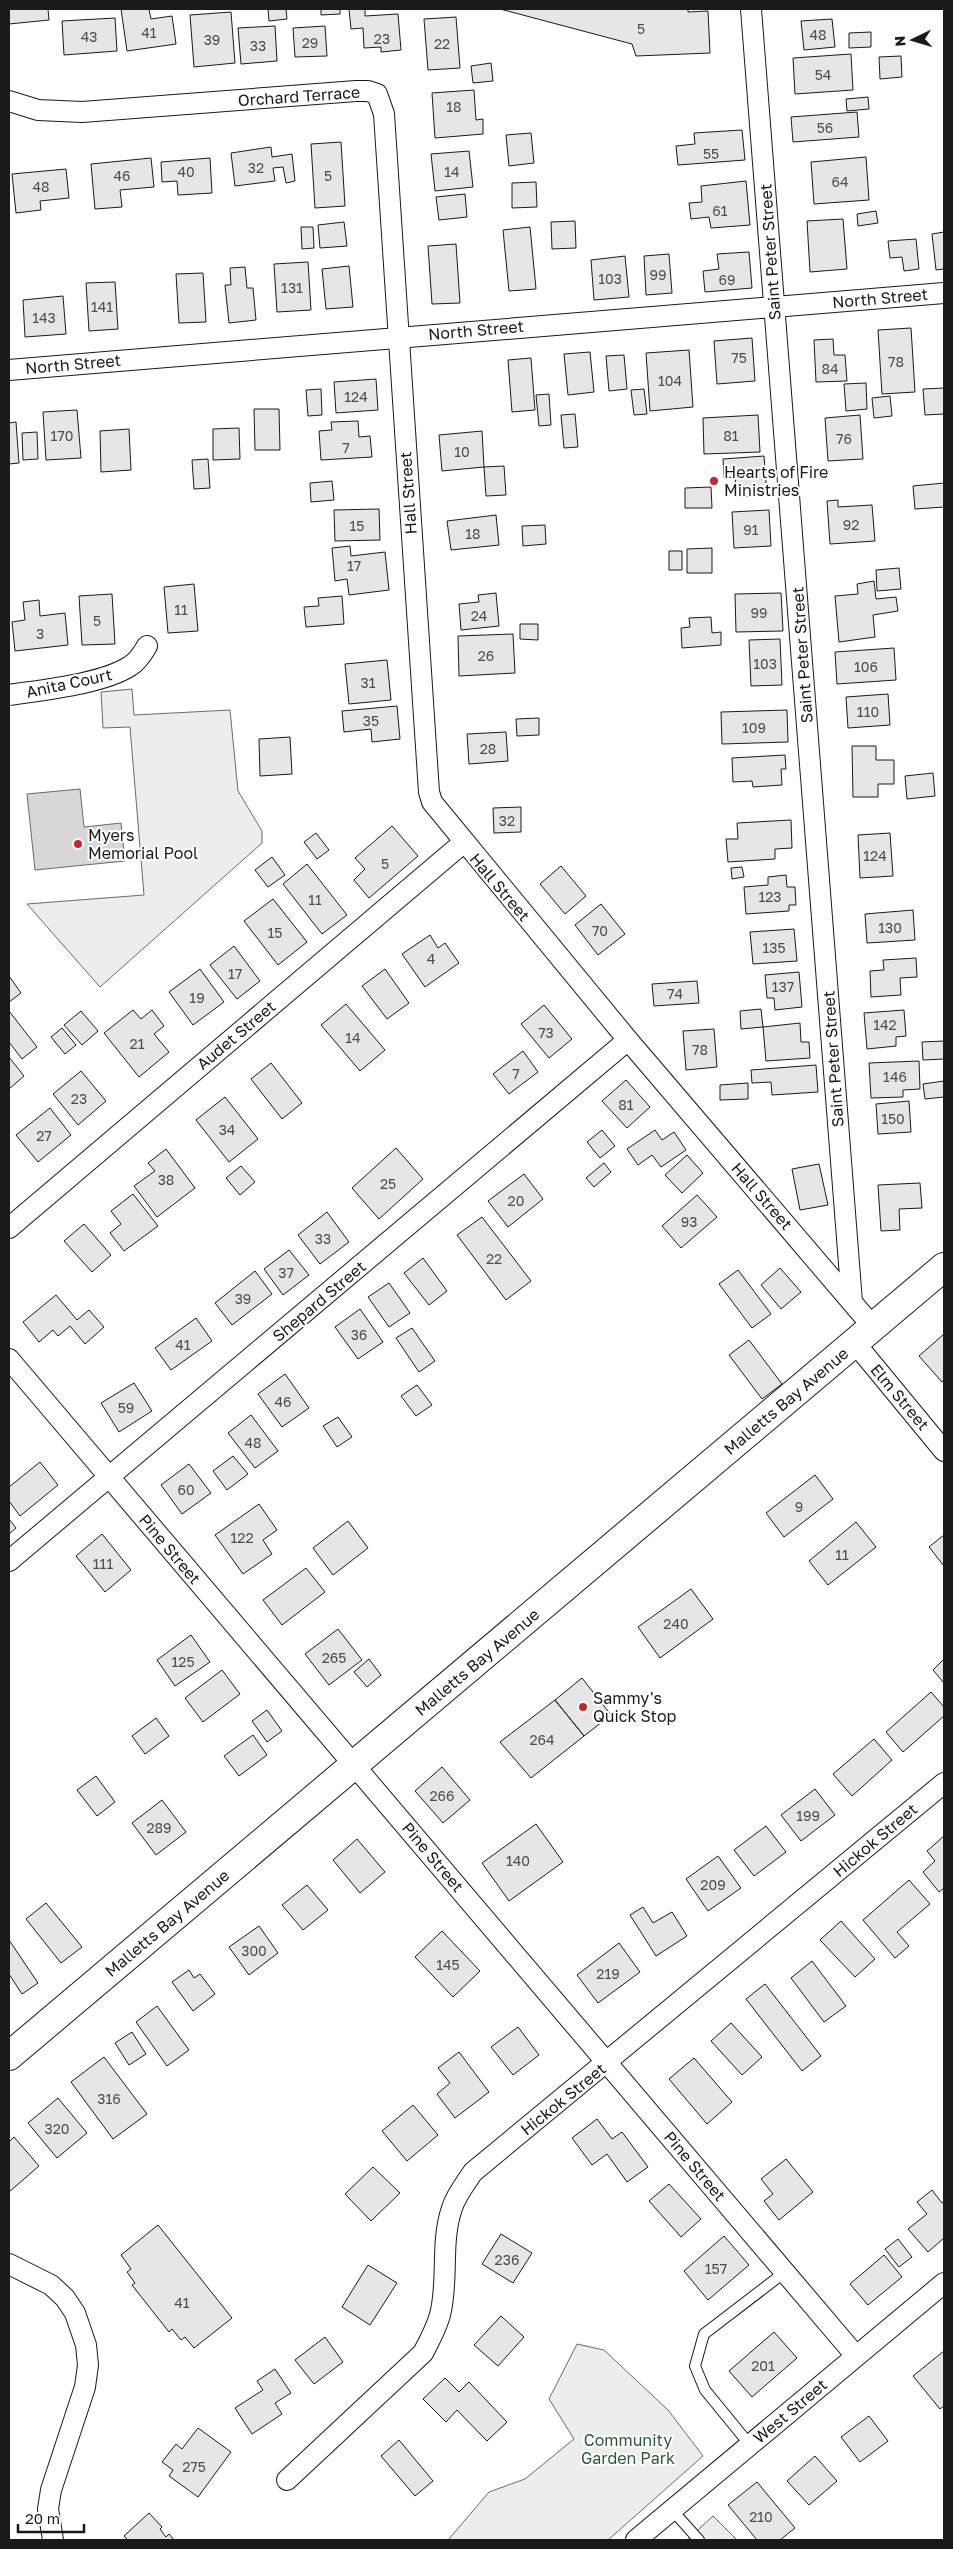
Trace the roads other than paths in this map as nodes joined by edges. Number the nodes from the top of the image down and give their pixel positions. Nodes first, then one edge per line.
1 (751, 9) edge
2 (9, 101) edge
3 (944, 293) edge
4 (774, 306) junction
5 (398, 336) junction
6 (9, 370) edge
7 (148, 646) dead end
8 (9, 695) edge
9 (463, 843) junction
10 (628, 1040) junction
11 (9, 1228) edge
12 (944, 1267) edge
13 (852, 1302) junction
14 (864, 1335) junction
15 (9, 1359) edge
16 (944, 1451) edge
17 (110, 1476) junction
18 (9, 1561) edge
19 (356, 1765) junction
20 (944, 1783) edge
21 (9, 2056) edge
22 (607, 2063) junction
23 (9, 2264) edge
24 (785, 2272) junction
25 (944, 2283) edge
26 (856, 2356) junction
27 (750, 2445) junction
28 (287, 2480) dead end
29 (672, 2510) junction
30 (53, 2540) edge
31 (636, 2540) edge
32 (699, 2540) edge

1 - 4 street, Saint Peter Street
2 - 5 street, Orchard Terrace
3 - 4 street, North Street
4 - 5 street, North Street
4 - 13 street, Saint Peter Street
5 - 6 street, North Street
5 - 9 street, Hall Street
7 - 8 street, Anita Court
9 - 10 street, Hall Street
9 - 11 street, Audet Street
10 - 13 street, Hall Street
10 - 17 street, Shepard Street
12 - 14 street, Malletts Bay Avenue
13 - 14 street, Hall Street
14 - 16 street, Elm Street
14 - 19 street, Malletts Bay Avenue
15 - 17 street, Pine Street
17 - 18 street, Shepard Street
17 - 19 street, Pine Street
19 - 21 street, Malletts Bay Avenue
19 - 22 street, Pine Street
20 - 22 street, Hickok Street
22 - 24 street, Pine Street
22 - 28 street, Hickok Street
23 - 30 street
24 - 26 street, Pine Street
24 - 27 lane
25 - 26 street, West Street
26 - 27 street, West Street
27 - 29 street, West Street
29 - 31 street, West Street
29 - 32 lane

